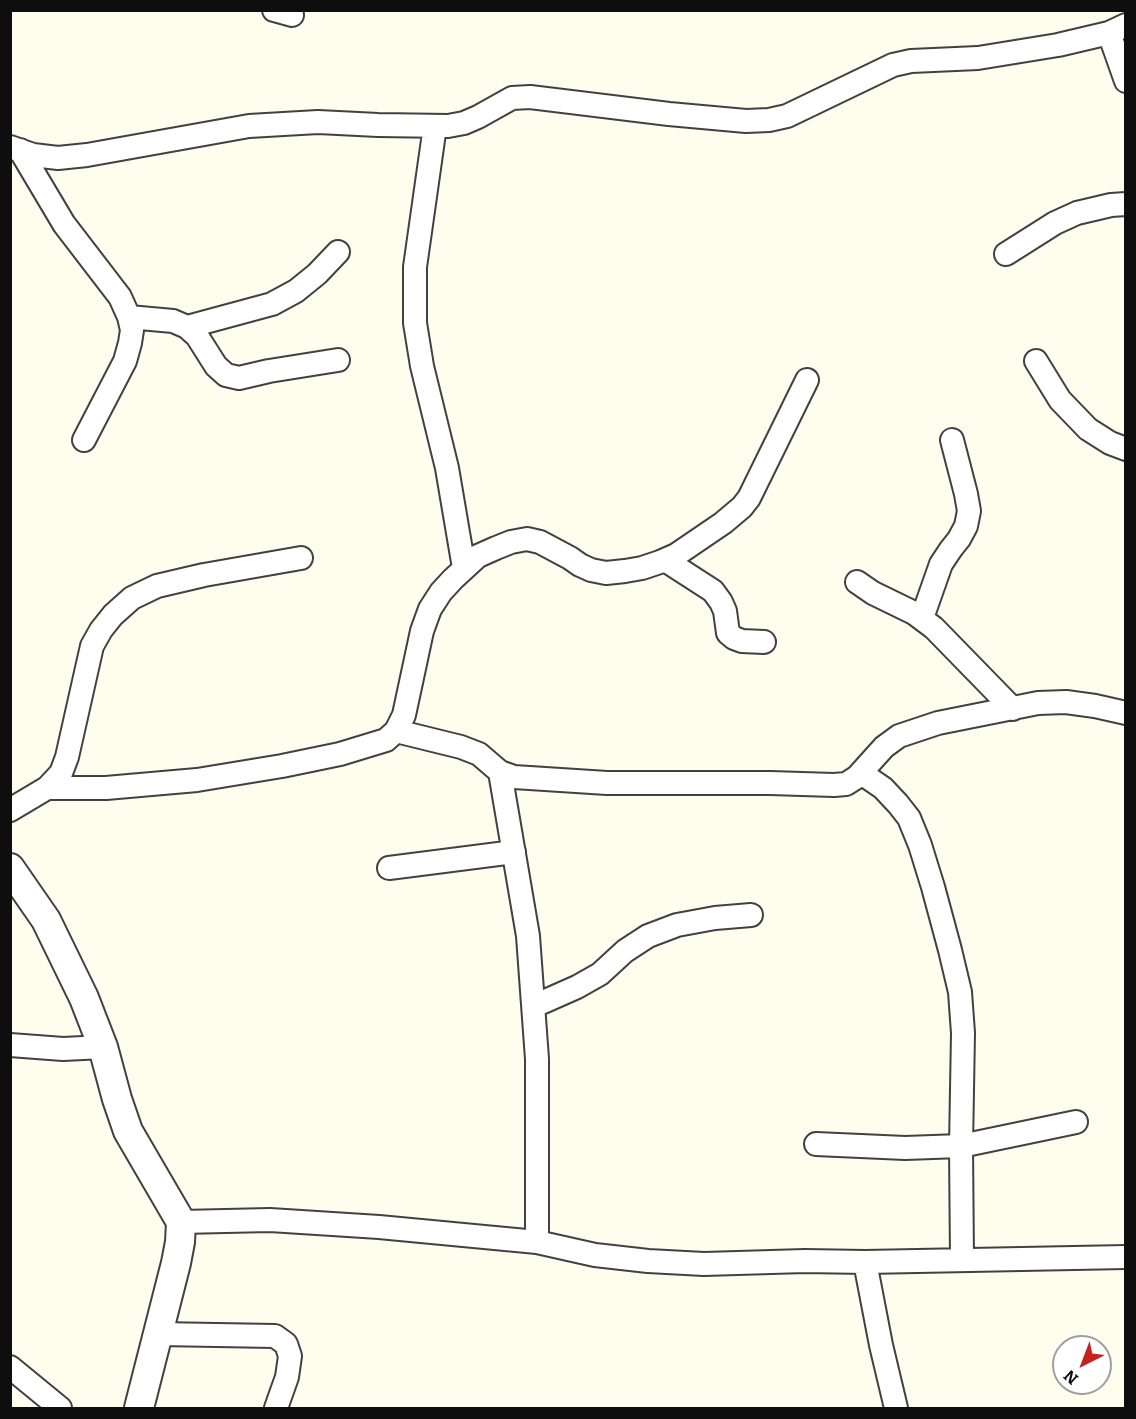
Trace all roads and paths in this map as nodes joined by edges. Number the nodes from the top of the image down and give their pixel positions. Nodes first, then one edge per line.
1 (1117, 29) edge
2 (1125, 81) edge
3 (435, 126) junction
4 (15, 149) edge
5 (1125, 204) edge
6 (338, 252) dead end
7 (1006, 254) dead end
8 (129, 317) junction
9 (187, 327) junction
10 (338, 360) dead end
11 (1036, 361) dead end
12 (807, 380) dead end
13 (84, 440) dead end
14 (952, 440) dead end
15 (1125, 449) edge
16 (302, 558) dead end
17 (665, 560) junction
18 (464, 568) junction
19 (857, 582) dead end
20 (922, 618) junction
21 (764, 642) dead end
22 (1013, 708) junction
23 (1125, 713) edge
24 (396, 730) junction
25 (500, 772) junction
26 (861, 773) junction
27 (47, 788) junction
28 (10, 810) edge
29 (514, 852) junction
30 (10, 868) edge
31 (389, 868) dead end
32 (750, 915) dead end
33 (534, 1006) junction
34 (10, 1045) edge
35 (103, 1047) junction
36 (1076, 1122) dead end
37 (816, 1144) dead end
38 (961, 1146) junction
39 (181, 1222) junction
40 (537, 1242) junction
41 (1125, 1257) edge
42 (962, 1260) junction
43 (865, 1262) junction
44 (158, 1334) junction
45 (10, 1367) edge
46 (34, 1400) edge
47 (60, 1408) edge
48 (139, 1408) edge
49 (276, 1408) edge
50 (896, 1408) edge

1 - 2 street
1 - 3 street
3 - 4 street
3 - 18 street
4 - 8 street
5 - 7 street
6 - 9 street
8 - 9 street
8 - 13 street
9 - 10 street
11 - 15 street
12 - 17 street
14 - 20 street
16 - 27 street
17 - 18 street
17 - 21 street
18 - 24 street
19 - 20 street
20 - 22 street
22 - 23 street
22 - 26 street
24 - 25 street
24 - 27 street
25 - 26 street
25 - 29 street
26 - 38 street
27 - 28 street
29 - 31 street
29 - 33 street
30 - 35 street
32 - 33 street
33 - 40 street
34 - 35 street
35 - 39 street
36 - 38 street
37 - 38 street
38 - 42 street
39 - 40 street
39 - 44 street
40 - 43 street
41 - 42 street
42 - 43 street
43 - 50 street
44 - 48 street
44 - 49 street
45 - 46 street
46 - 47 street

